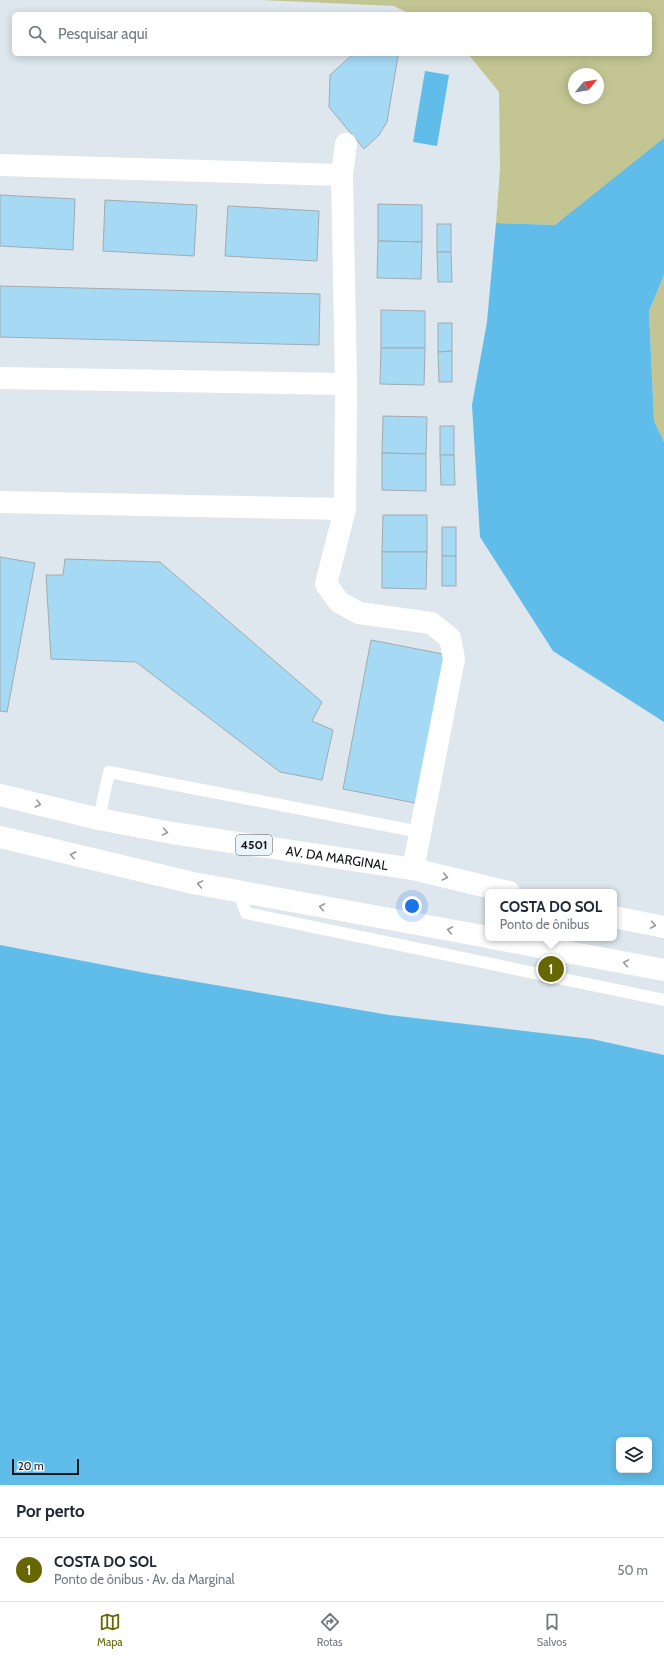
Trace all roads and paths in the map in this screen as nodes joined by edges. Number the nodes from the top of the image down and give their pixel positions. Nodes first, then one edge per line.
1 (346, 144) dead end
2 (0, 165) edge
3 (342, 175) junction
4 (0, 378) edge
5 (346, 384) junction
6 (0, 502) edge
7 (345, 510) junction
8 (0, 795) edge
9 (99, 820) junction
10 (420, 832) junction
11 (0, 837) edge
12 (413, 869) junction
13 (496, 889) edge
14 (238, 891) junction
15 (617, 918) edge
16 (664, 927) edge
17 (485, 936) edge
18 (508, 941) edge
19 (664, 970) edge
20 (664, 1000) edge

1 - 3 street
2 - 3 street
3 - 5 street
4 - 5 street
5 - 7 street
6 - 7 street
7 - 10 street
8 -> 9 street, AV. DA MARGINAL / 4501
9 - 10 lane
9 -> 12 street, AV. DA MARGINAL / 4501
10 - 12 street
14 -> 11 street
12 -> 13 street, AV. DA MARGINAL / 4501
17 -> 14 street
14 - 20 lane
15 -> 16 street
19 -> 18 street

